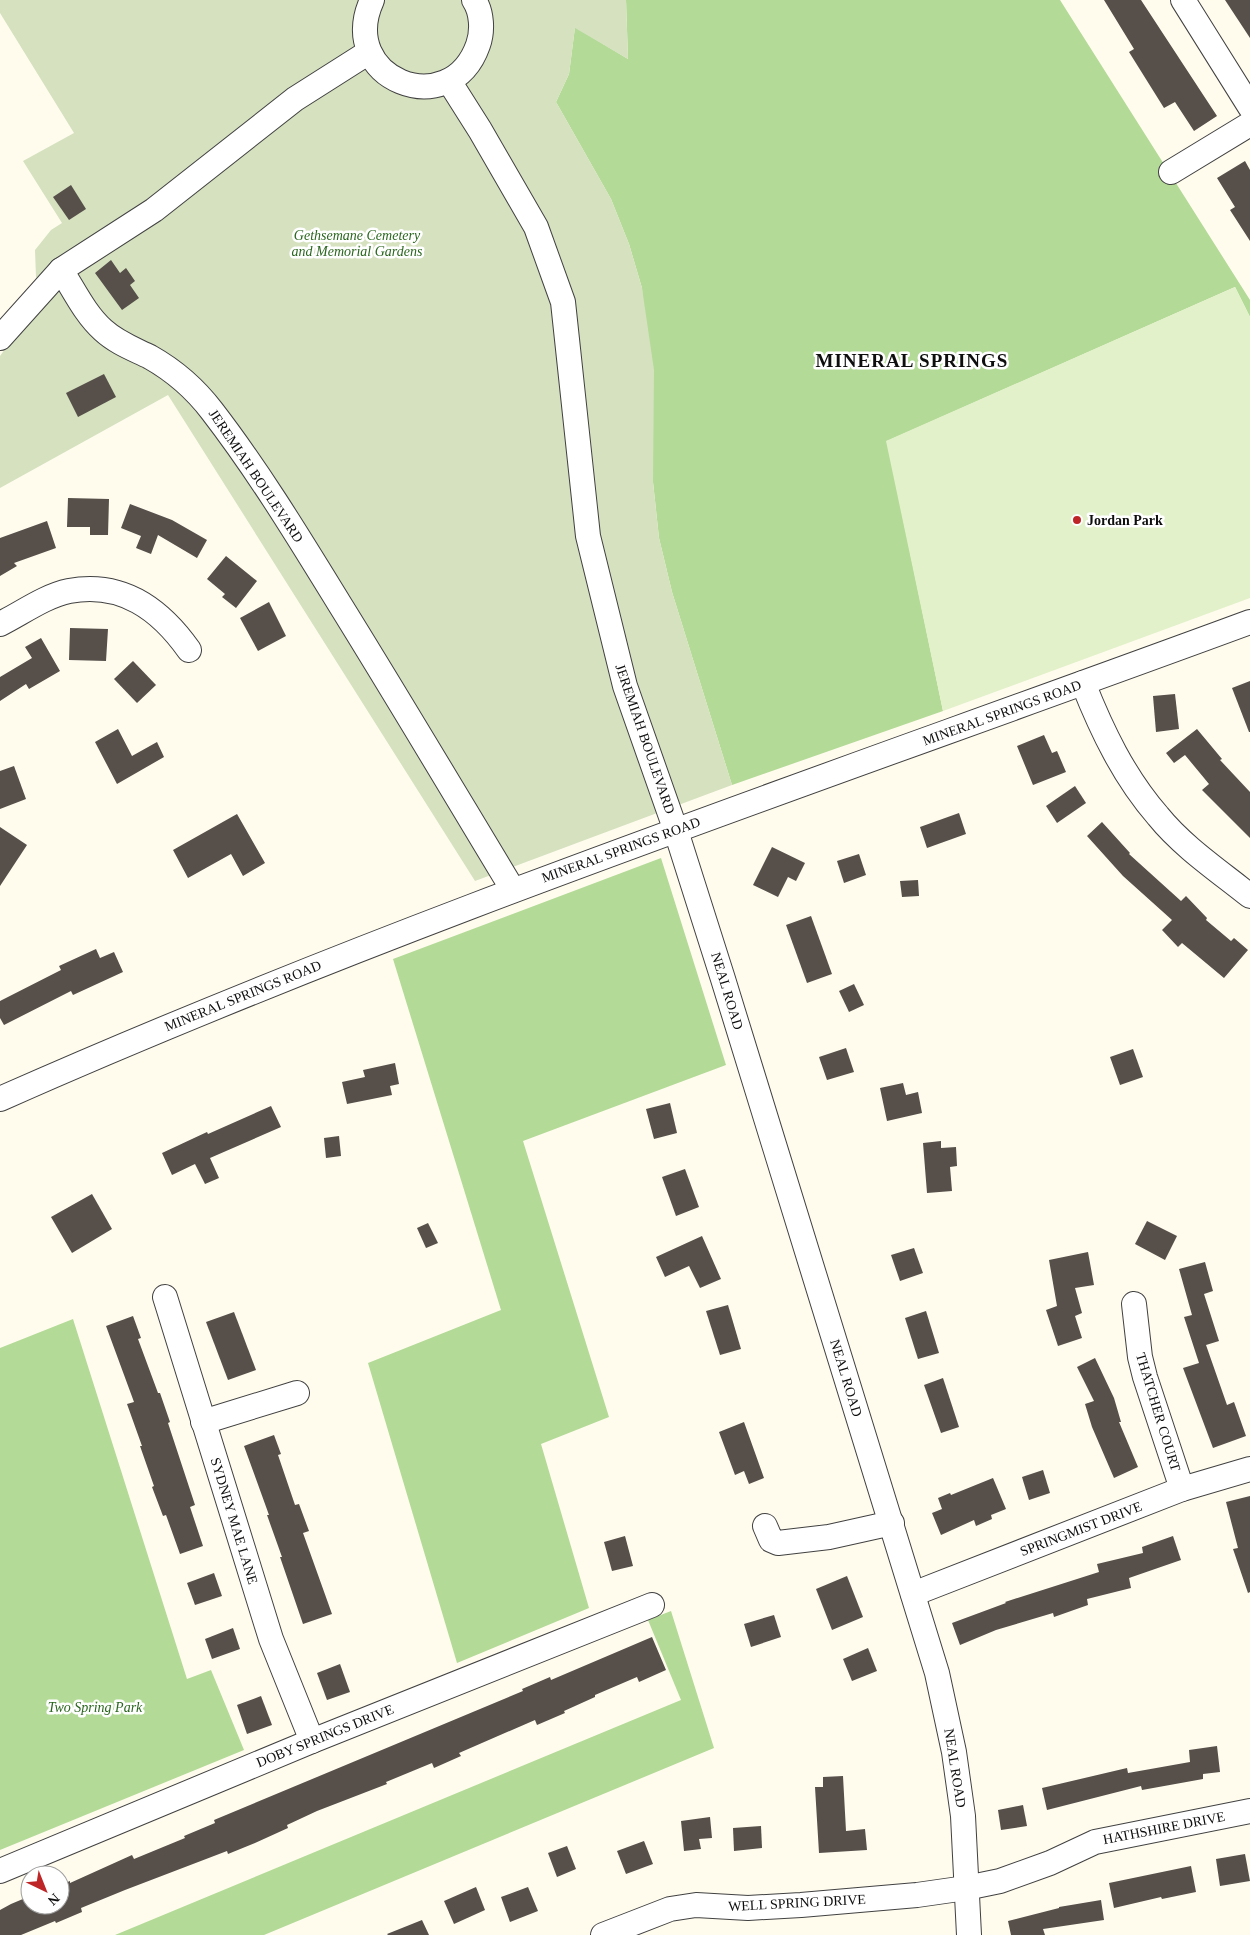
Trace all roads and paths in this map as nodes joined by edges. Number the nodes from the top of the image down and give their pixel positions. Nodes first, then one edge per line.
1 (372, 0) edge
2 (1183, 0) edge
3 (475, 1) edge
4 (369, 52) junction
5 (449, 81) junction
6 (1250, 107) edge
7 (1250, 124) edge
8 (1171, 172) dead end
9 (61, 270) junction
10 (0, 338) edge
11 (1250, 622) edge
12 (0, 624) edge
13 (189, 650) dead end
14 (1083, 683) junction
15 (676, 831) junction
16 (514, 890) junction
17 (1250, 896) edge
18 (0, 1098) edge
19 (165, 1297) dead end
20 (1134, 1304) dead end
21 (297, 1393) dead end
22 (203, 1422) junction
23 (1250, 1469) edge
24 (1182, 1489) junction
25 (892, 1522) junction
26 (765, 1526) dead end
27 (913, 1594) junction
28 (652, 1605) dead end
29 (312, 1741) junction
30 (1250, 1811) edge
31 (0, 1871) edge
32 (966, 1888) junction
33 (603, 1935) edge
34 (969, 1935) edge

1 - 4 street
2 - 6 street
3 - 5 street
4 - 5 street
4 - 9 street
5 - 15 street, JEREMIAH BOULEVARD
7 - 8 street
9 - 10 street
9 - 16 street, JEREMIAH BOULEVARD
11 - 14 street, MINERAL SPRINGS ROAD
12 - 13 street
14 - 15 street, MINERAL SPRINGS ROAD
14 - 17 street
15 - 16 street, MINERAL SPRINGS ROAD
15 - 25 street, NEAL ROAD
16 - 18 street, MINERAL SPRINGS ROAD
19 - 22 street, SYDNEY MAE LANE
20 - 24 street, THATCHER COURT
21 - 22 street
22 - 29 street, SYDNEY MAE LANE
23 - 24 street, SPRINGMIST DRIVE
24 - 27 street, SPRINGMIST DRIVE
25 - 26 street
25 - 27 street, NEAL ROAD
27 - 32 street, NEAL ROAD
28 - 29 street, DOBY SPRINGS DRIVE
29 - 31 street, DOBY SPRINGS DRIVE
30 - 32 street, HATHSHIRE DRIVE
32 - 33 street, WELL SPRING DRIVE
32 - 34 street, NEAL ROAD

